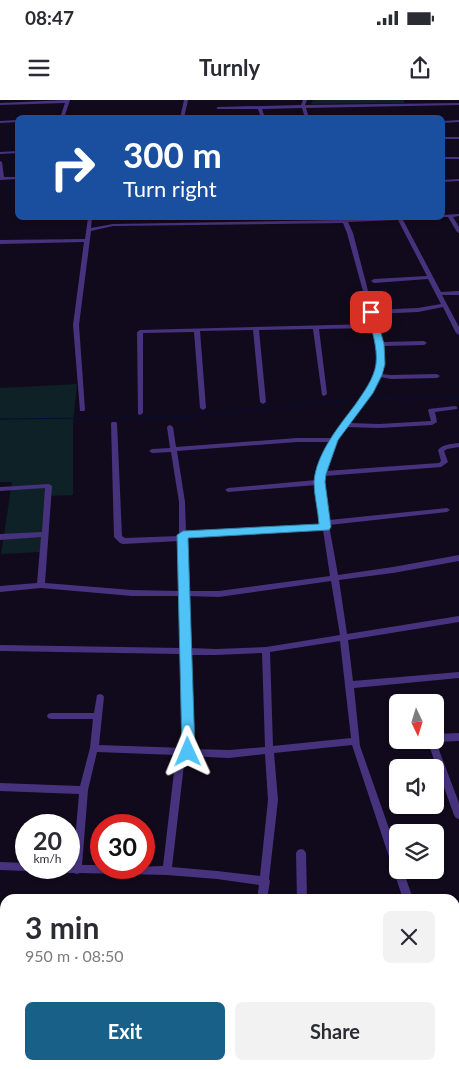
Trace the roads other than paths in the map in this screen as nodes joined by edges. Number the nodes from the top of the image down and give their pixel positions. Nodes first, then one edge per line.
1 (186, 100) edge
2 (305, 100) edge
3 (68, 101) edge
4 (0, 104) edge
5 (459, 104) edge
6 (303, 106) junction
7 (260, 107) junction
8 (218, 108) dead end
9 (63, 115) edge
10 (183, 115) edge
11 (261, 115) edge
12 (306, 115) edge
13 (15, 121) edge
14 (459, 121) edge
15 (0, 122) edge
16 (445, 122) edge
17 (445, 138) edge
18 (459, 138) edge
19 (15, 152) edge
20 (0, 153) edge
21 (445, 158) edge
22 (459, 158) edge
23 (0, 162) edge
24 (15, 178) edge
25 (1, 179) edge
26 (459, 180) edge
27 (445, 181) edge
28 (459, 215) edge
29 (445, 216) edge
30 (450, 216) junction
31 (90, 220) edge
32 (304, 220) edge
33 (343, 220) edge
34 (401, 220) edge
35 (88, 230) junction
36 (459, 231) edge
37 (87, 240) junction
38 (0, 242) edge
39 (430, 277) junction
40 (374, 281) dead end
41 (459, 293) edge
42 (439, 294) junction
43 (444, 305) junction
44 (371, 312) junction
45 (375, 326) junction
46 (316, 327) junction
47 (256, 329) junction
48 (197, 330) junction
49 (459, 332) edge
50 (424, 343) dead end
51 (380, 344) junction
52 (378, 375) junction
53 (438, 376) dead end
54 (324, 394) dead end
55 (263, 402) dead end
56 (204, 408) dead end
57 (455, 408) dead end
58 (82, 410) dead end
59 (140, 413) dead end
60 (114, 423) dead end
61 (343, 425) junction
62 (170, 427) dead end
63 (333, 440) junction
64 (459, 445) edge
65 (173, 450) junction
66 (152, 451) dead end
67 (320, 478) junction
68 (0, 489) edge
69 (228, 490) dead end
70 (447, 510) dead end
71 (325, 525) junction
72 (45, 534) junction
73 (183, 536) junction
74 (0, 537) edge
75 (459, 558) edge
76 (334, 577) junction
77 (42, 585) junction
78 (0, 589) edge
79 (183, 594) junction
80 (459, 619) edge
81 (344, 636) junction
82 (0, 648) edge
83 (266, 650) junction
84 (186, 651) junction
85 (459, 675) edge
86 (350, 685) junction
87 (100, 697) dead end
88 (52, 716) dead end
89 (98, 716) junction
90 (459, 737) edge
91 (444, 738) edge
92 (355, 740) junction
93 (94, 748) junction
94 (269, 749) junction
95 (434, 749) edge
96 (185, 752) junction
97 (0, 787) edge
98 (84, 790) junction
99 (458, 812) edge
100 (80, 836) edge
101 (302, 854) dead end
102 (0, 866) edge
103 (15, 867) edge
104 (80, 870) edge
105 (167, 871) junction
106 (265, 881) junction
107 (263, 894) edge
108 (302, 894) edge
109 (406, 894) edge

1 - 10 street
2 - 6 street
3 - 4 street
3 - 9 street
5 - 6 street
6 - 7 street
6 - 12 street
7 - 8 street
7 - 11 street
13 - 15 street
14 - 16 street
17 - 18 street
19 - 20 street
21 - 22 street
23 - 25 street
24 - 25 street
26 - 27 street
28 - 30 street
29 - 30 street
30 - 36 street
31 - 35 street
32 - 35 street
33 - 44 street
34 - 39 street
35 - 37 street
37 - 38 street
37 - 58 street
39 - 40 street
39 - 42 street
41 - 42 street
42 - 43 street
43 - 44 street
43 - 49 street
44 - 45 street
45 - 46 street
45 - 51 street
46 - 47 street
46 - 54 street
47 - 48 street
47 - 55 street
48 - 56 street
48 - 59 street
50 - 51 street
51 - 52 street
52 - 53 street
52 - 61 street
57 - 61 street
60 - 73 street
61 - 63 street
62 - 65 street
63 - 65 street
63 - 67 street
64 - 67 street
65 - 66 street
65 - 73 street
67 - 69 street
67 - 71 street
68 - 72 street
70 - 71 street
71 - 73 street
71 - 76 street
72 - 74 street
72 - 77 street
73 - 79 street
75 - 76 street
76 - 79 street
76 - 81 street
77 - 78 street
77 - 79 street
79 - 84 street
80 - 81 street
81 - 83 street
81 - 86 street
82 - 84 street
83 - 84 street
83 - 94 street
84 - 96 street
85 - 86 street
86 - 92 street
87 - 89 street
88 - 89 street
89 - 93 street
90 - 91 street
92 - 94 street
92 - 109 street
93 - 96 street
93 - 98 street
94 - 96 street
94 - 106 street
95 - 99 street
96 - 105 street
97 - 98 street
98 - 100 street
101 - 108 street
102 - 103 street
104 - 105 street
105 - 106 street
106 - 107 street

